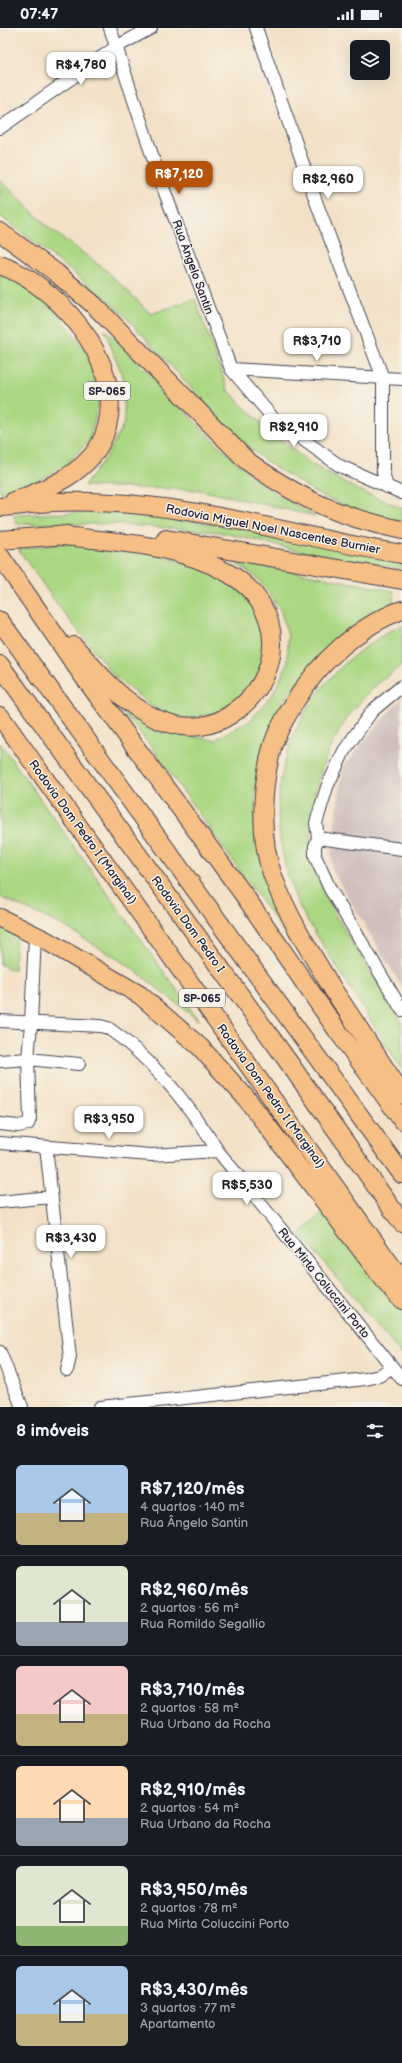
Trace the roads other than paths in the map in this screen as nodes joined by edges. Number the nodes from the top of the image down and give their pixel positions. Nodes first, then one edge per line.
1 (110, 28) edge
2 (151, 28) edge
3 (256, 28) edge
4 (116, 47) junction
5 (0, 128) edge
6 (0, 232) edge
7 (0, 265) edge
8 (231, 369) junction
9 (383, 378) junction
10 (402, 379) edge
11 (387, 487) junction
12 (402, 493) edge
13 (0, 507) edge
14 (402, 530) edge
15 (55, 536) junction
16 (0, 540) edge
17 (402, 554) edge
18 (0, 556) edge
19 (402, 580) edge
20 (402, 610) edge
21 (0, 621) edge
22 (49, 629) junction
23 (0, 665) edge
24 (402, 686) edge
25 (0, 716) edge
26 (318, 838) junction
27 (402, 849) edge
28 (0, 918) edge
29 (34, 935) junction
30 (402, 1010) edge
31 (0, 1021) edge
32 (31, 1023) junction
33 (28, 1059) junction
34 (0, 1061) edge
35 (79, 1064) dead end
36 (402, 1094) edge
37 (402, 1120) edge
38 (0, 1124) edge
39 (0, 1143) edge
40 (46, 1147) junction
41 (218, 1151) junction
42 (402, 1174) edge
43 (51, 1197) junction
44 (0, 1202) edge
45 (402, 1223) edge
46 (402, 1281) edge
47 (402, 1300) edge
48 (0, 1352) edge
49 (392, 1367) junction
50 (66, 1370) dead end
51 (402, 1379) edge
52 (22, 1407) edge
53 (100, 1407) edge

1 - 4 street, Rua Ângelo Santin
2 - 4 street
3 - 9 street
4 - 5 street
4 - 8 street, Rua Ângelo Santin
6 - 14 highway
7 - 13 highway, SP-065
8 - 9 street
8 - 11 street
9 - 10 street
9 - 11 street
11 - 12 street
13 - 17 highway, Rodovia Miguel Noel Nascentes Burnier
15 - 16 highway
15 - 19 highway
15 - 22 highway
18 - 22 highway
20 - 36 highway
21 - 42 highway
22 - 37 highway
23 - 45 highway, Rodovia Dom Pedro I / SP-065
24 - 26 street
25 - 46 highway, Rodovia Dom Pedro I (Marginal) / SP-065
26 - 27 street
26 - 30 street
28 - 29 highway
29 - 32 street
29 - 47 highway
31 - 32 street, Rua Mirta Coluccini Porto
32 - 33 street
32 - 41 street, Rua Mirta Coluccini Porto
33 - 34 street
33 - 35 street
33 - 38 street
39 - 40 street
40 - 41 street
40 - 43 street
41 - 49 street, Rua Mirta Coluccini Porto
43 - 44 street
43 - 50 street
48 - 52 street
49 - 51 street, Rua Mirta Coluccini Porto
49 - 53 street

